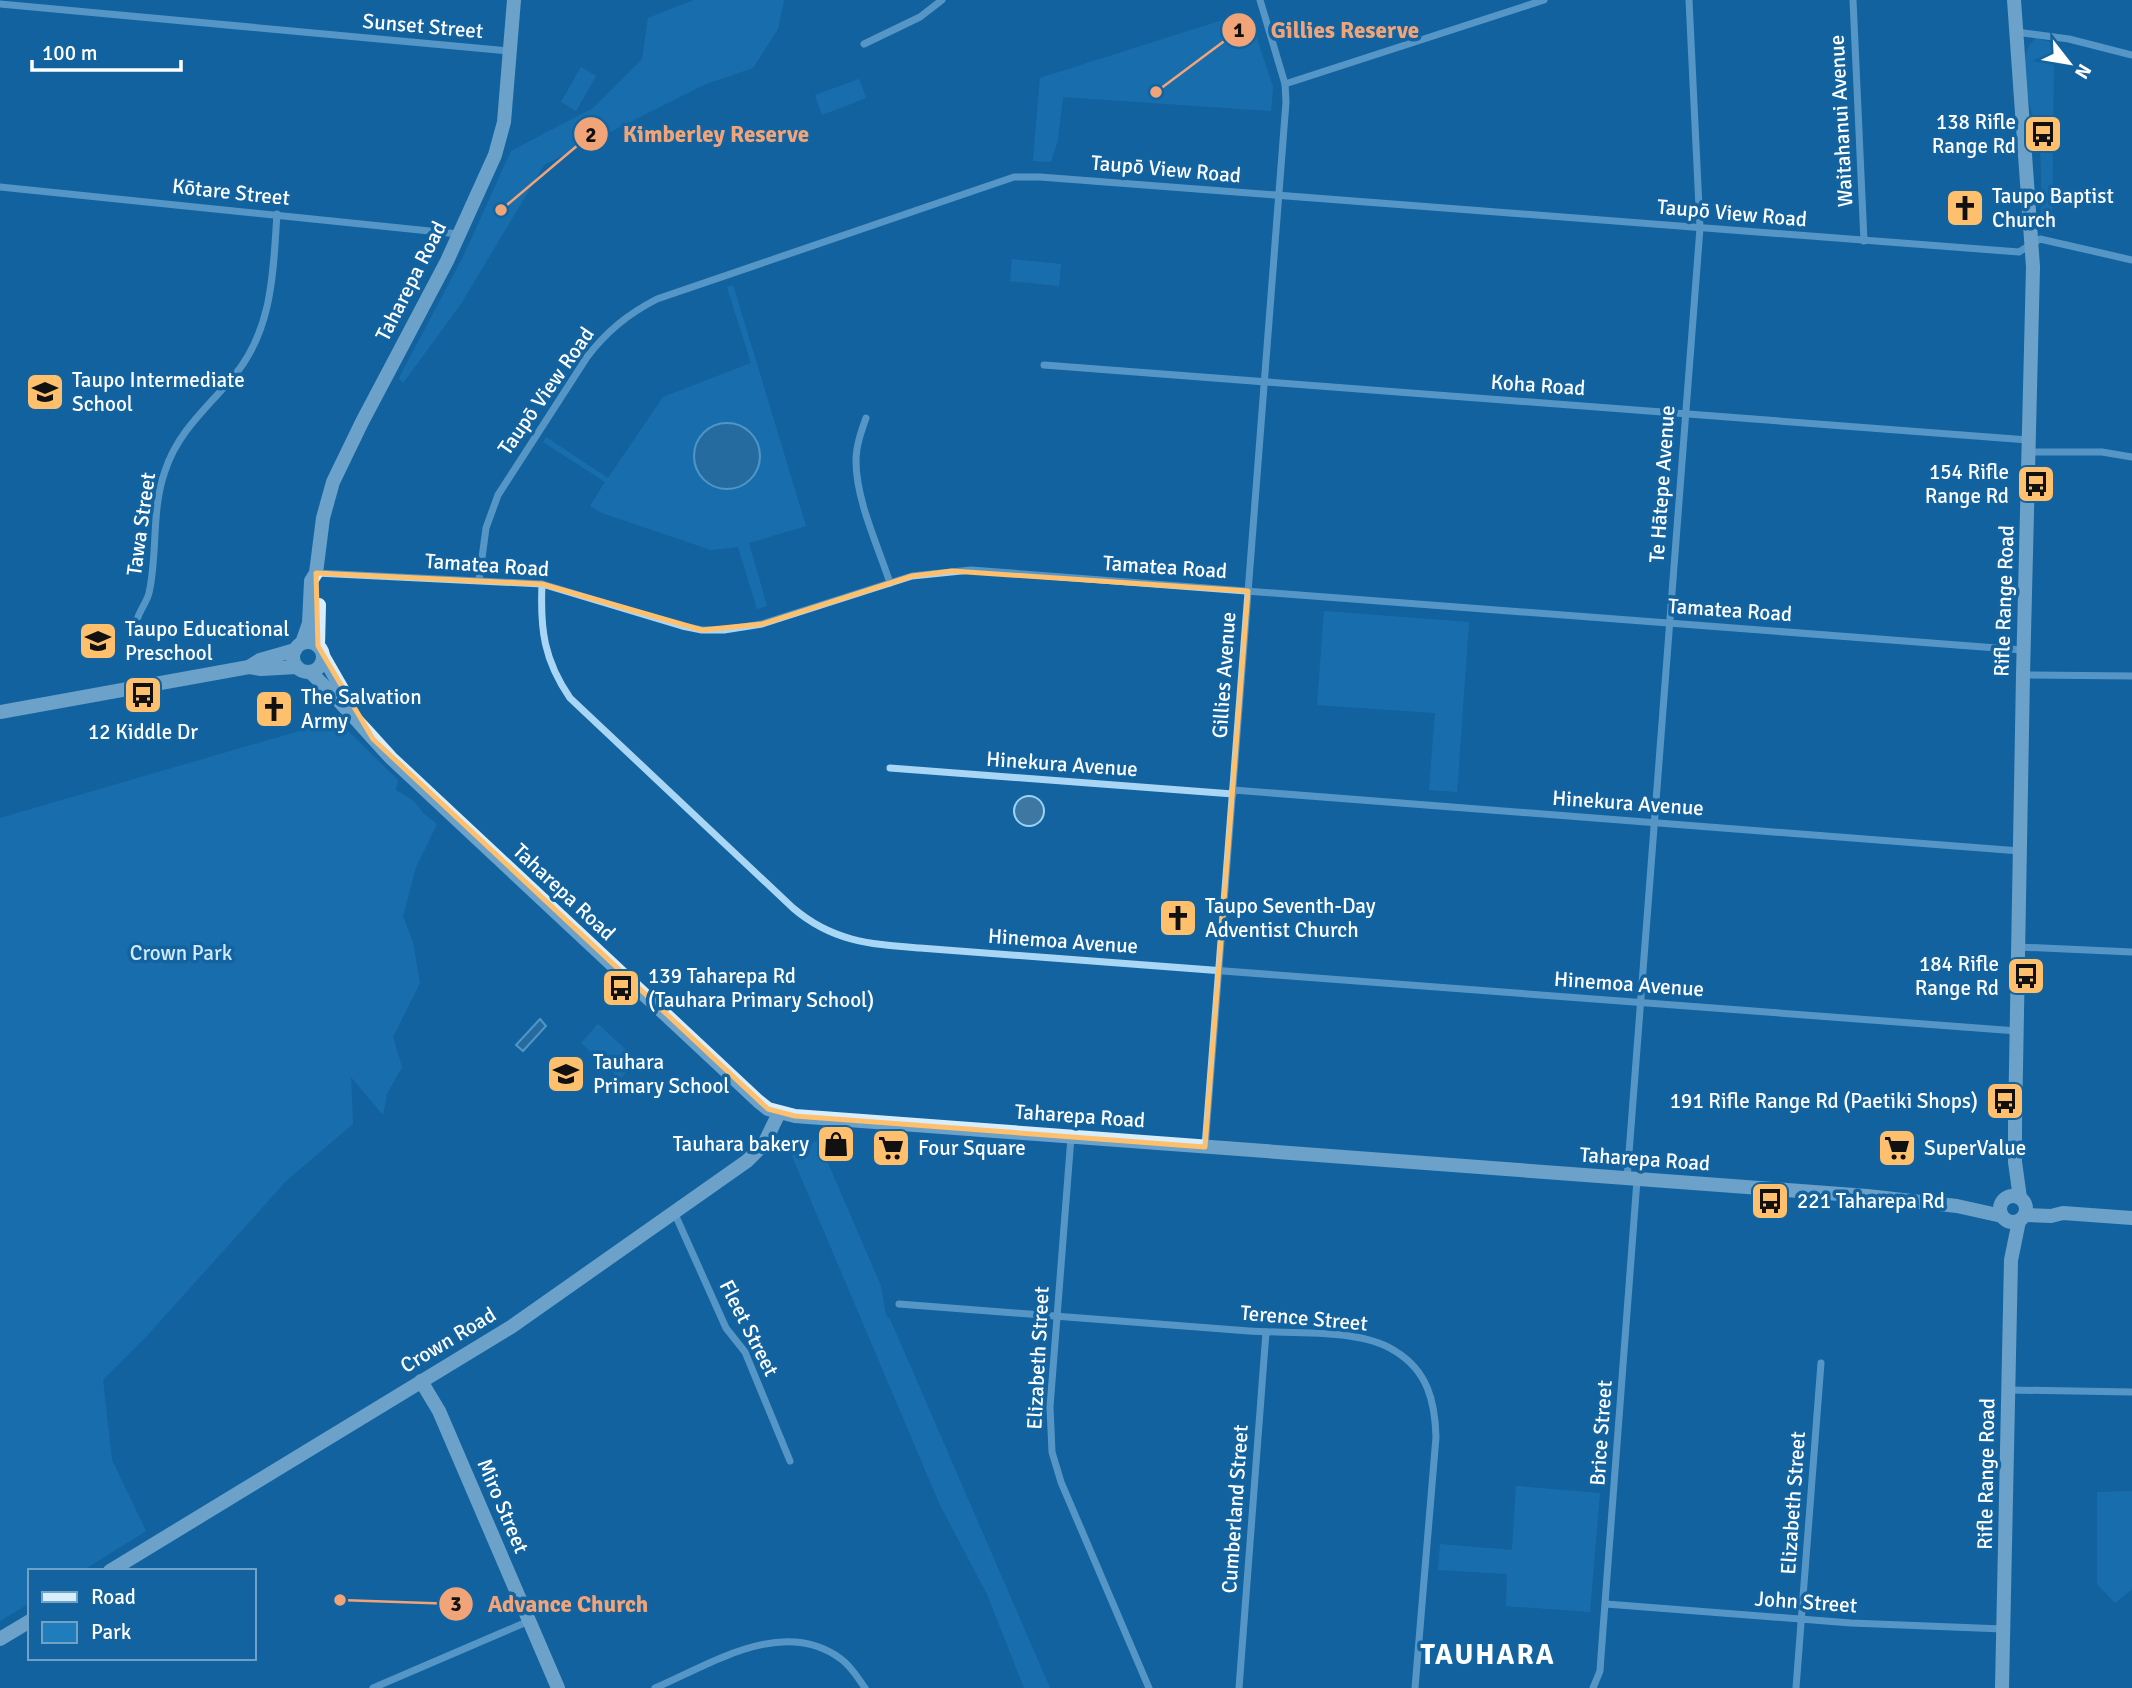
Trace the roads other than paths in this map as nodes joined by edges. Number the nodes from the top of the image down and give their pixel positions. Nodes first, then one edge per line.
1 (514, 0) edge
2 (942, 0) edge
3 (1259, 0) edge
4 (1544, 0) edge
5 (1689, 0) edge
6 (1853, 0) edge
7 (2014, 0) edge
8 (0, 4) edge
9 (2015, 32) junction
10 (864, 44) dead end
11 (509, 51) junction
12 (2132, 55) edge
13 (1285, 84) junction
14 (0, 187) edge
15 (1279, 195) junction
16 (277, 214) junction
17 (1700, 228) junction
18 (459, 234) junction
19 (1864, 241) junction
20 (2033, 244) junction
21 (2132, 260) edge
22 (1044, 365) dead end
23 (1264, 382) junction
24 (1685, 414) junction
25 (866, 418) dead end
26 (2029, 446) junction
27 (2132, 457) edge
28 (316, 573) junction
29 (479, 580) junction
30 (890, 583) junction
31 (542, 584) junction
32 (1248, 591) junction
33 (138, 617) dead end
34 (1669, 623) junction
35 (298, 646) junction
36 (2024, 650) junction
37 (321, 651) junction
38 (250, 667) junction
39 (303, 669) junction
40 (2023, 675) junction
41 (2132, 676) edge
42 (0, 712) edge
43 (356, 717) junction
44 (890, 768) dead end
45 (1233, 792) junction
46 (1654, 823) junction
47 (2020, 851) junction
48 (2018, 947) junction
49 (2132, 952) edge
50 (1219, 970) junction
51 (1640, 1003) junction
52 (2017, 1031) junction
53 (779, 1113) junction
54 (1071, 1137) junction
55 (1206, 1147) junction
56 (1632, 1180) junction
57 (2013, 1209) junction
58 (674, 1212) junction
59 (2132, 1219) edge
60 (899, 1304) dead end
61 (1058, 1317) junction
62 (1266, 1332) junction
63 (1821, 1363) dead end
64 (421, 1381) junction
65 (2009, 1390) junction
66 (2132, 1392) edge
67 (790, 1461) dead end
68 (113, 1569) edge
69 (1606, 1604) junction
70 (1801, 1620) junction
71 (28, 1621) edge
72 (529, 1621) junction
73 (2003, 1629) junction
74 (0, 1639) edge
75 (373, 1688) edge
76 (558, 1688) edge
77 (655, 1688) edge
78 (865, 1688) edge
79 (1149, 1688) edge
80 (1239, 1688) edge
81 (1415, 1688) edge
82 (1593, 1688) edge
83 (1796, 1688) edge
84 (2002, 1688) edge

1 - 11 street, Taharepa Road
2 - 10 street
3 - 13 street, Gillies Avenue
4 - 13 street
5 - 17 street, Te Hātepe Avenue
6 - 19 street, Waitahanui Avenue
7 - 9 street, Rifle Range Road
8 - 11 street, Sunset Street
9 - 12 street
9 - 20 street, Rifle Range Road
11 - 18 street, Taharepa Road
13 - 15 street, Gillies Avenue
14 - 16 street, Kōtare Street
15 - 17 street, Taupō View Road
15 - 23 street, Gillies Avenue
15 - 29 street, Taupō View Road
16 - 18 street, Kōtare Street
16 - 33 street, Tawa Street
17 - 19 street, Taupō View Road
17 - 24 street, Te Hātepe Avenue
18 - 28 street, Taharepa Road
19 - 20 street, Taupō View Road
20 - 21 street, Taupō View Road
20 - 26 street, Rifle Range Road
22 - 23 street, Koha Road
23 - 24 street, Koha Road
23 - 32 street, Gillies Avenue
24 - 26 street, Koha Road
24 - 34 street, Te Hātepe Avenue
25 - 30 street
26 - 27 street, Koha Road
26 - 36 street, Rifle Range Road
28 - 29 street, Tamatea Road
28 - 35 street, Taharepa Road
28 - 37 street, Taharepa Road
29 - 31 street, Tamatea Road
30 - 31 street, Tamatea Road
30 - 32 street, Tamatea Road
31 - 50 street, Hinemoa Avenue
32 - 34 street, Tamatea Road
32 - 45 street, Gillies Avenue
34 - 36 street, Tamatea Road
34 - 46 street, Te Hātepe Avenue
35 - 37 street
35 - 38 street
35 - 39 street, Taharepa Road
36 - 40 street, Rifle Range Road
37 - 39 street
37 - 43 street, Taharepa Road
38 - 39 street
38 - 42 street
39 - 43 street, Taharepa Road
40 - 41 street
40 - 47 street, Rifle Range Road
43 - 53 street, Taharepa Road
44 - 45 street, Hinekura Avenue
45 - 46 street, Hinekura Avenue
45 - 50 street, Gillies Avenue
46 - 47 street, Hinekura Avenue
46 - 51 street, Te Hātepe Avenue
47 - 48 street, Rifle Range Road
48 - 49 street
48 - 52 street, Rifle Range Road
50 - 51 street, Hinemoa Avenue
50 - 55 street, Gillies Avenue
51 - 52 street, Hinemoa Avenue
51 - 56 street, Te Hātepe Avenue
52 - 57 street, Rifle Range Road
53 - 54 street, Taharepa Road
53 - 58 street, Crown Road
54 - 55 street, Taharepa Road
54 - 61 street, Elizabeth Street
55 - 56 street, Taharepa Road
56 - 57 street, Taharepa Road
56 - 69 street, Brice Street
57 - 59 street, Taharepa Road
57 - 65 street, Rifle Range Road
58 - 64 street, Crown Road
58 - 67 street, Fleet Street
60 - 61 street, Terence Street
61 - 62 street, Terence Street
61 - 79 street, Elizabeth Street
62 - 80 street, Cumberland Street
62 - 81 street, Terence Street
63 - 70 street, Elizabeth Street
64 - 68 street, Crown Road
64 - 72 street, Miro Street
65 - 66 street
65 - 73 street, Rifle Range Road
69 - 70 street, John Street
69 - 82 street, Brice Street
70 - 73 street, John Street
70 - 83 street, Elizabeth Street
71 - 74 street
72 - 75 street
72 - 76 street, Miro Street
73 - 84 street, Rifle Range Road
77 - 78 street

